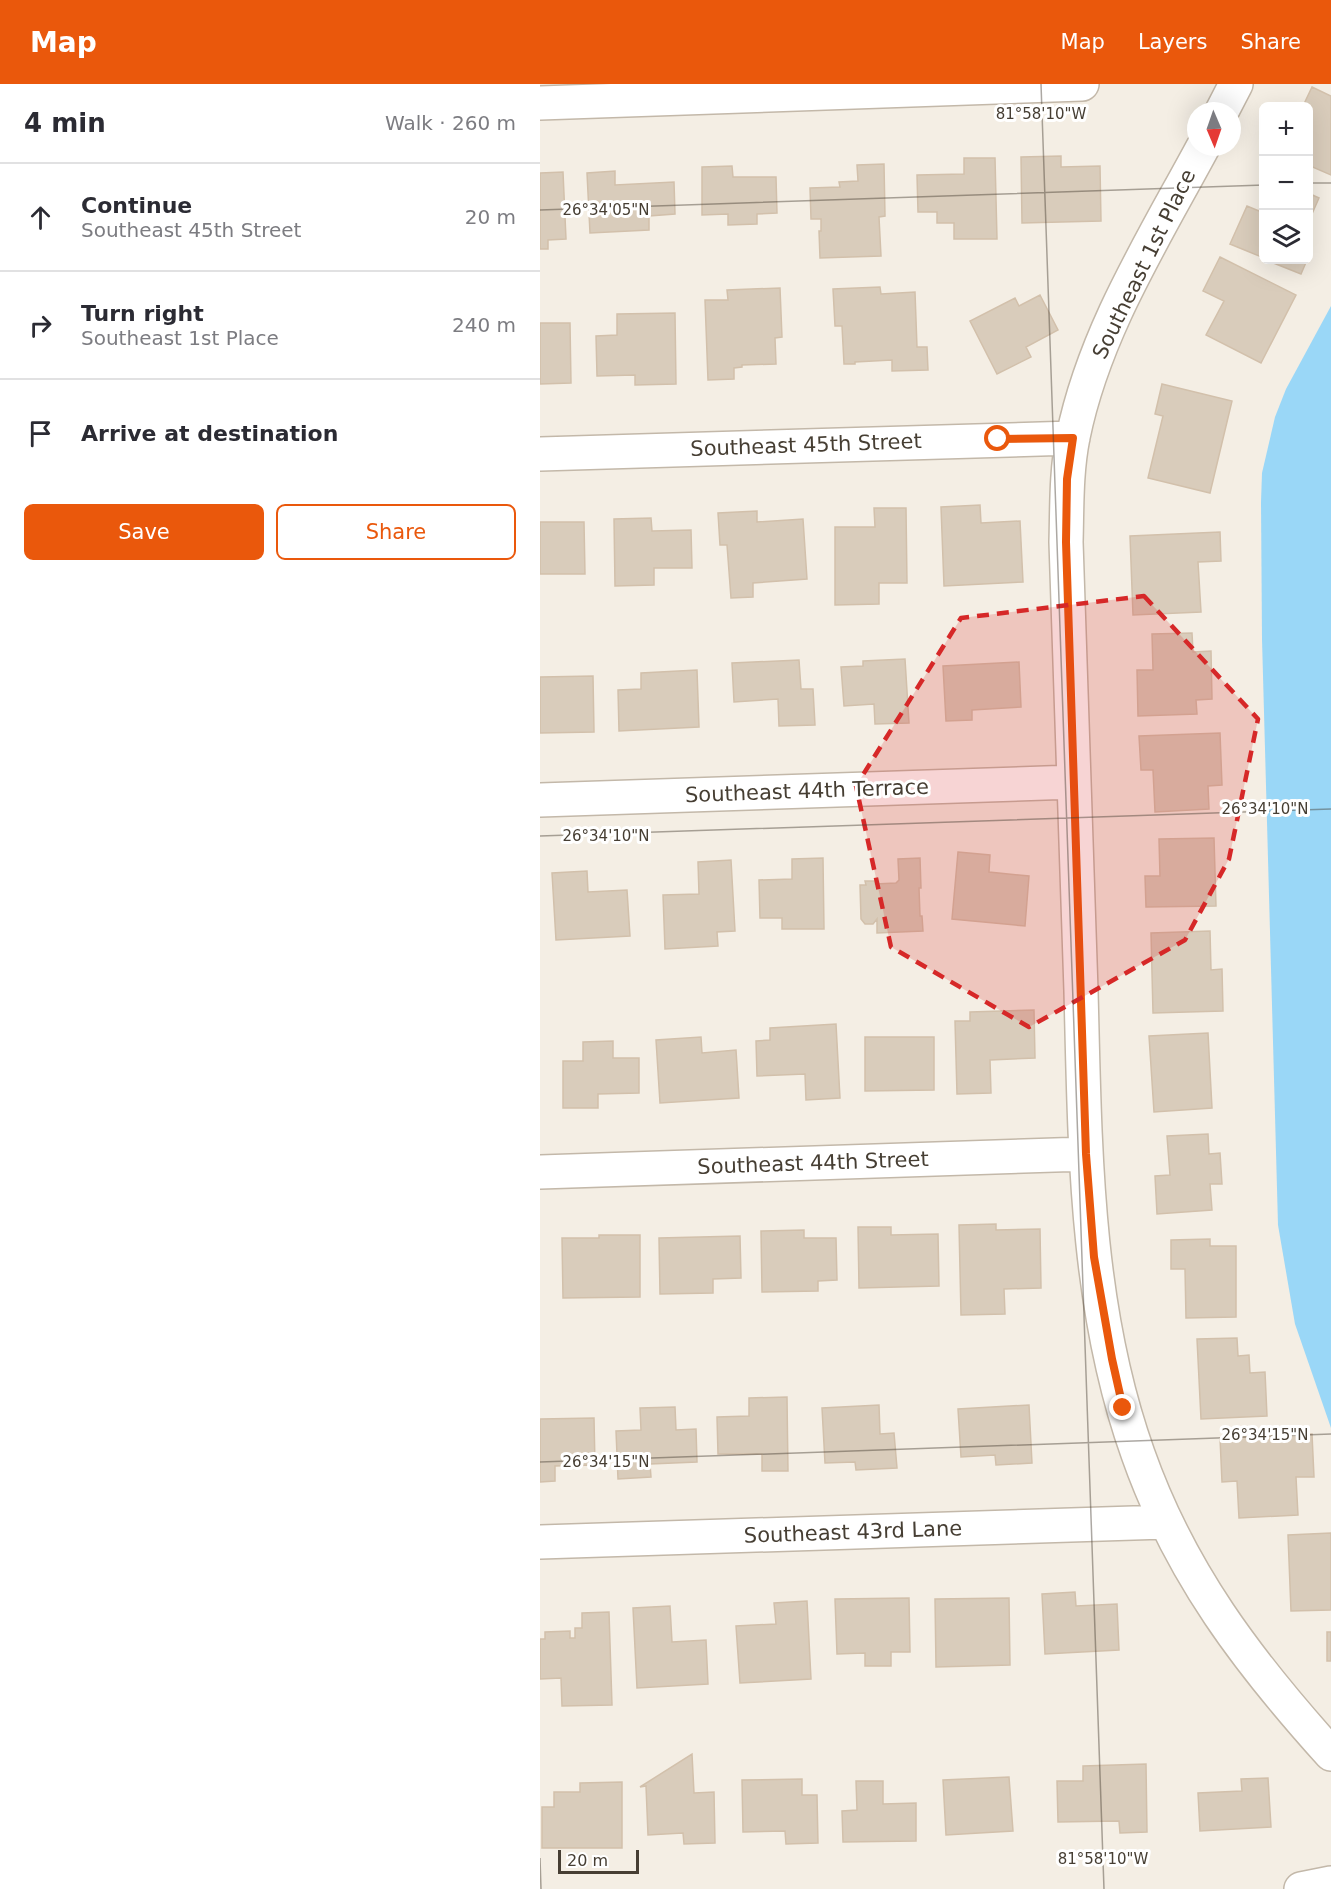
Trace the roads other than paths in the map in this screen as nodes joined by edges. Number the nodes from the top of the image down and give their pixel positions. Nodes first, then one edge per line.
1 (1082, 84) edge
2 (1236, 84) edge
3 (1227, 102) edge
4 (540, 103) edge
5 (1198, 156) edge
6 (1073, 438) junction
7 (540, 454) edge
8 (1074, 782) junction
9 (540, 800) edge
10 (1086, 1154) junction
11 (540, 1172) edge
12 (1165, 1522) junction
13 (540, 1542) edge
14 (1331, 1754) edge
15 (1331, 1882) edge
16 (1301, 1889) edge

1 - 4 street
2 - 3 street
5 - 6 street, Southeast 1st Place
6 - 7 street, Southeast 45th Street
6 - 8 street, Southeast 1st Place
8 - 9 street, Southeast 44th Terrace
8 - 10 street, Southeast 1st Place
10 - 11 street, Southeast 44th Street
10 - 12 street, Southeast 1st Place
12 - 13 street, Southeast 43rd Lane
12 - 14 street, Southeast 1st Place
15 - 16 street

